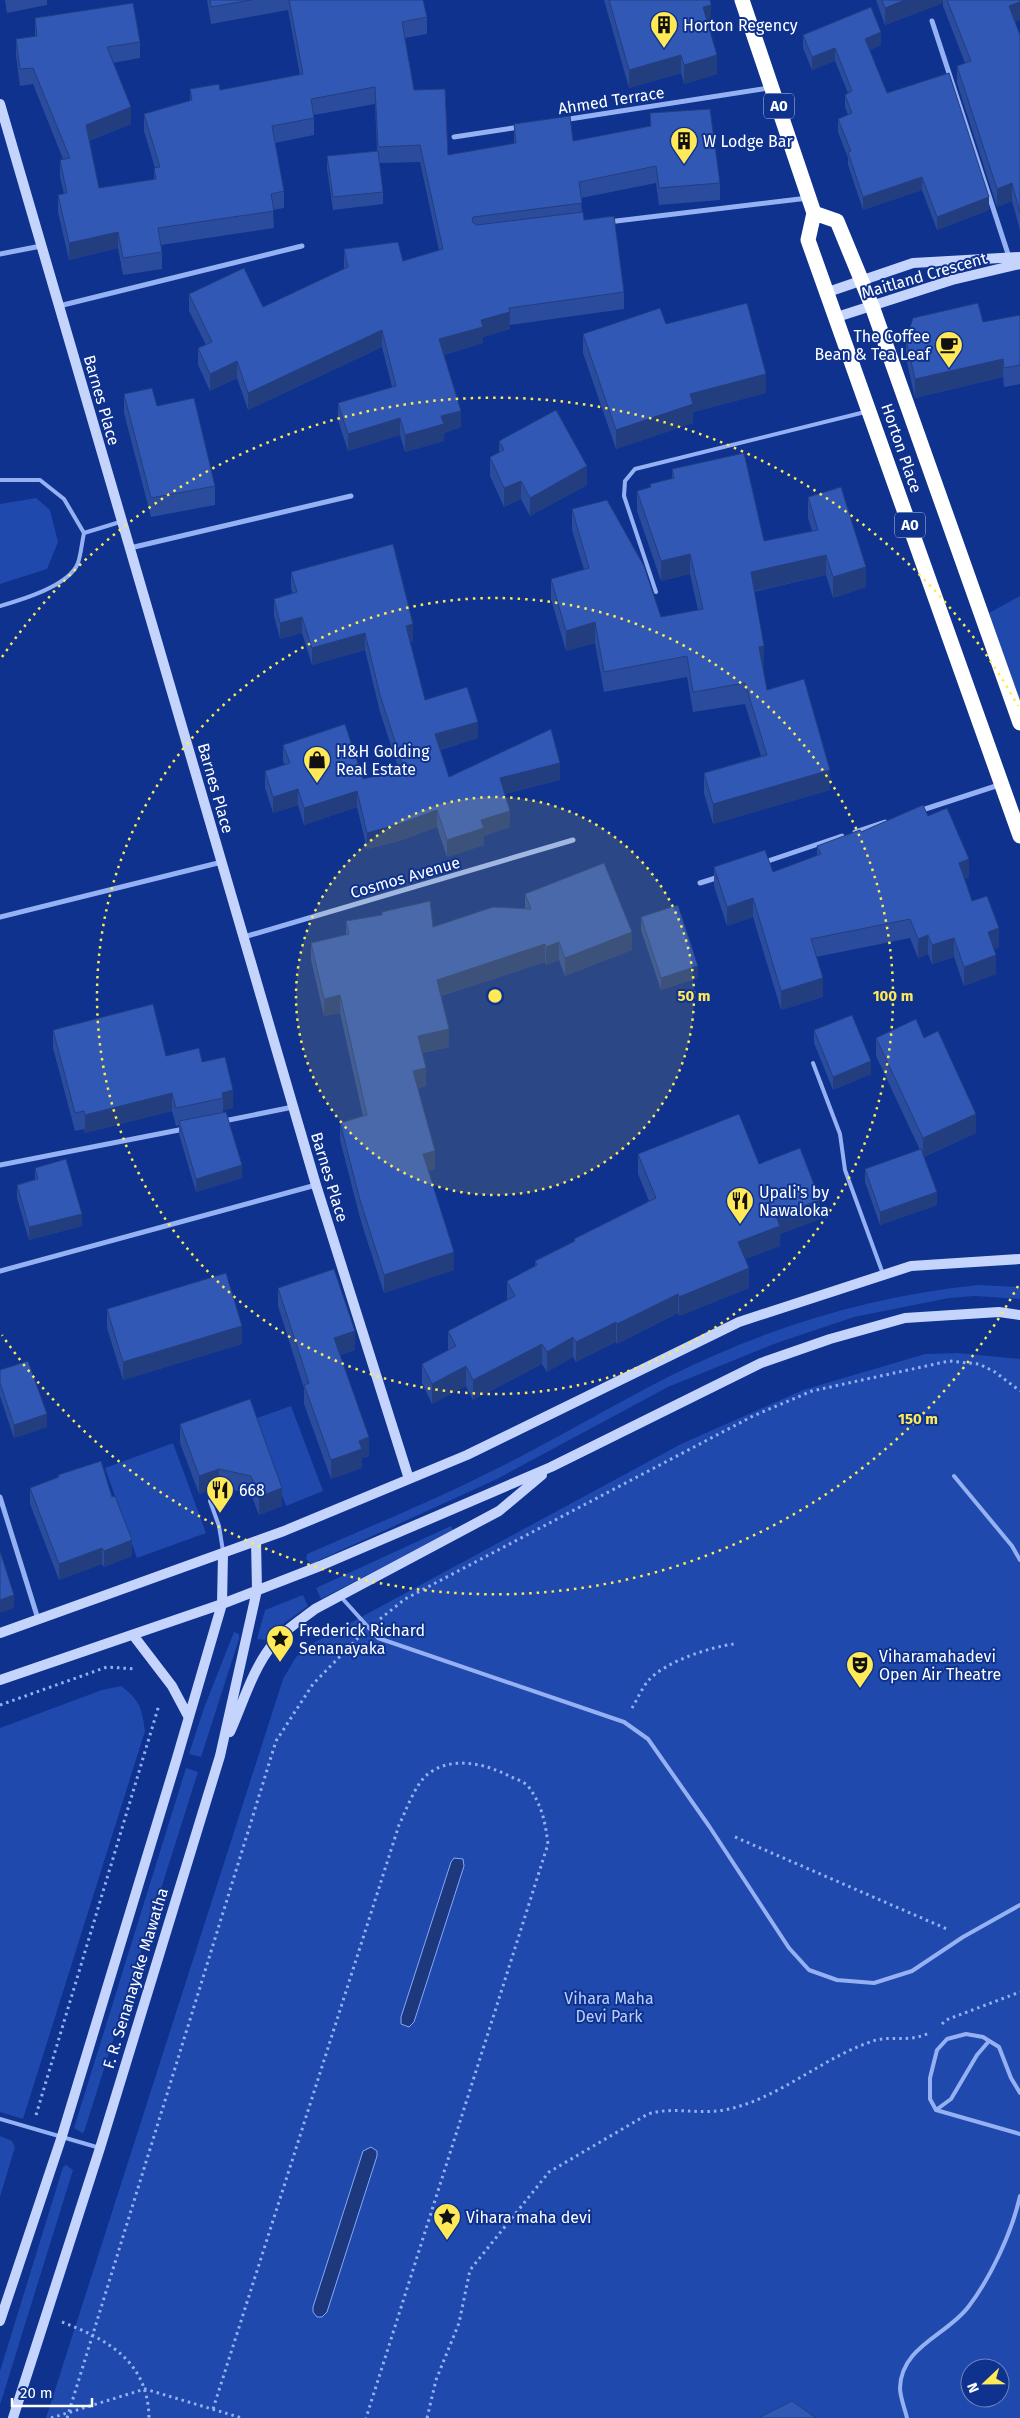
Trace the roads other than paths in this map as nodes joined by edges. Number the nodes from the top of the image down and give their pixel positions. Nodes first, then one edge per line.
1 (742, 0) edge
2 (932, 21) dead end
3 (772, 87) junction
4 (0, 104) edge
5 (560, 120) edge
6 (531, 125) edge
7 (454, 137) dead end
8 (808, 198) junction
9 (814, 213) junction
10 (603, 222) edge
11 (42, 246) junction
12 (302, 246) dead end
13 (0, 254) edge
14 (1015, 258) edge
15 (1020, 264) edge
16 (861, 280) junction
17 (828, 292) junction
18 (59, 306) junction
19 (872, 306) junction
20 (837, 317) junction
21 (870, 411) junction
22 (0, 480) edge
23 (352, 496) dead end
24 (122, 521) junction
25 (84, 532) junction
26 (130, 548) junction
27 (656, 592) dead end
28 (0, 606) edge
29 (1020, 723) edge
30 (1002, 784) junction
31 (917, 812) edge
32 (889, 821) edge
33 (1020, 836) edge
34 (573, 840) dead end
35 (222, 862) junction
36 (757, 864) edge
37 (728, 874) edge
38 (700, 883) dead end
39 (0, 917) edge
40 (244, 937) junction
41 (813, 1063) dead end
42 (293, 1107) junction
43 (215, 1122) edge
44 (186, 1128) edge
45 (0, 1165) edge
46 (316, 1185) junction
47 (1020, 1259) edge
48 (0, 1271) edge
49 (883, 1274) junction
50 (1020, 1315) edge
51 (551, 1467) junction
52 (954, 1476) dead end
53 (409, 1479) junction
54 (0, 1497) edge
55 (210, 1500) dead end
56 (256, 1541) junction
57 (223, 1554) junction
58 (1020, 1560) edge
59 (256, 1590) junction
60 (341, 1596) junction
61 (222, 1604) junction
62 (38, 1620) junction
63 (0, 1633) edge
64 (133, 1635) junction
65 (0, 1680) edge
66 (188, 1716) junction
67 (220, 1756) junction
68 (1020, 1905) edge
69 (989, 2041) junction
70 (1020, 2093) edge
71 (936, 2110) junction
72 (0, 2119) edge
73 (1020, 2134) edge
74 (62, 2136) junction
75 (100, 2148) junction
76 (1020, 2196) edge
77 (0, 2321) edge
78 (13, 2418) edge
79 (908, 2418) edge

1 - 3 highway, A0
2 - 14 street
3 - 5 street, Ahmed Terrace
3 - 8 highway, A0
4 - 11 main road, Barnes Place
6 - 7 street
8 - 9 highway, A0
8 - 10 street
9 - 16 highway, Horton Place / A0
9 - 17 highway, Horton Place / A0
11 - 13 street
11 - 18 main road, Barnes Place
12 - 18 street
14 - 16 main road, Maitland Crescent
15 - 19 main road, Maitland Crescent
16 - 17 main road, Maitland Crescent
16 - 19 highway, Horton Place / A0
17 - 20 highway, Horton Place / A0
18 - 24 main road, Barnes Place
19 - 20 main road, Maitland Crescent
19 - 29 highway, Horton Place / A0
20 - 21 highway, Horton Place / A0
21 - 27 lane
21 - 30 highway, Horton Place / A0
22 - 25 lane
23 - 26 street
24 - 25 lane
24 - 26 main road, Barnes Place
25 - 28 lane
26 - 35 main road, Barnes Place
30 - 31 street
30 - 33 highway, Horton Place / A0
32 - 36 street
34 - 40 street, Cosmos Avenue
35 - 39 street
35 - 40 main road, Barnes Place
37 - 38 street
40 - 42 main road, Barnes Place
41 - 49 lane
42 - 43 street
42 - 46 main road, Barnes Place
44 - 45 street
46 - 48 street
46 - 53 main road, Barnes Place
47 - 49 main road
49 - 53 main road
50 - 51 main road
51 - 59 main road
51 - 60 main road
52 - 58 lane
53 - 56 main road
54 - 62 street
55 - 57 lane
56 - 57 main road
56 - 59 main road, F. R. Senanayake Mawatha
57 - 61 main road, F. R. Senanayake Mawatha
57 - 62 main road
59 - 61 main road
59 - 67 main road, F. R. Senanayake Mawatha
60 - 67 main road
60 - 68 lane
61 - 64 main road
61 - 66 main road, F. R. Senanayake Mawatha
62 - 63 main road
64 - 65 main road
64 - 66 main road
66 - 74 main road, F. R. Senanayake Mawatha
67 - 75 main road, F. R. Senanayake Mawatha
69 - 70 lane
69 - 71 lane
69 - 71 lane
71 - 73 lane
72 - 74 lane
74 - 75 lane
74 - 77 main road, F. R. Senanayake Mawatha
75 - 78 main road, F. R. Senanayake Mawatha
76 - 79 lane

